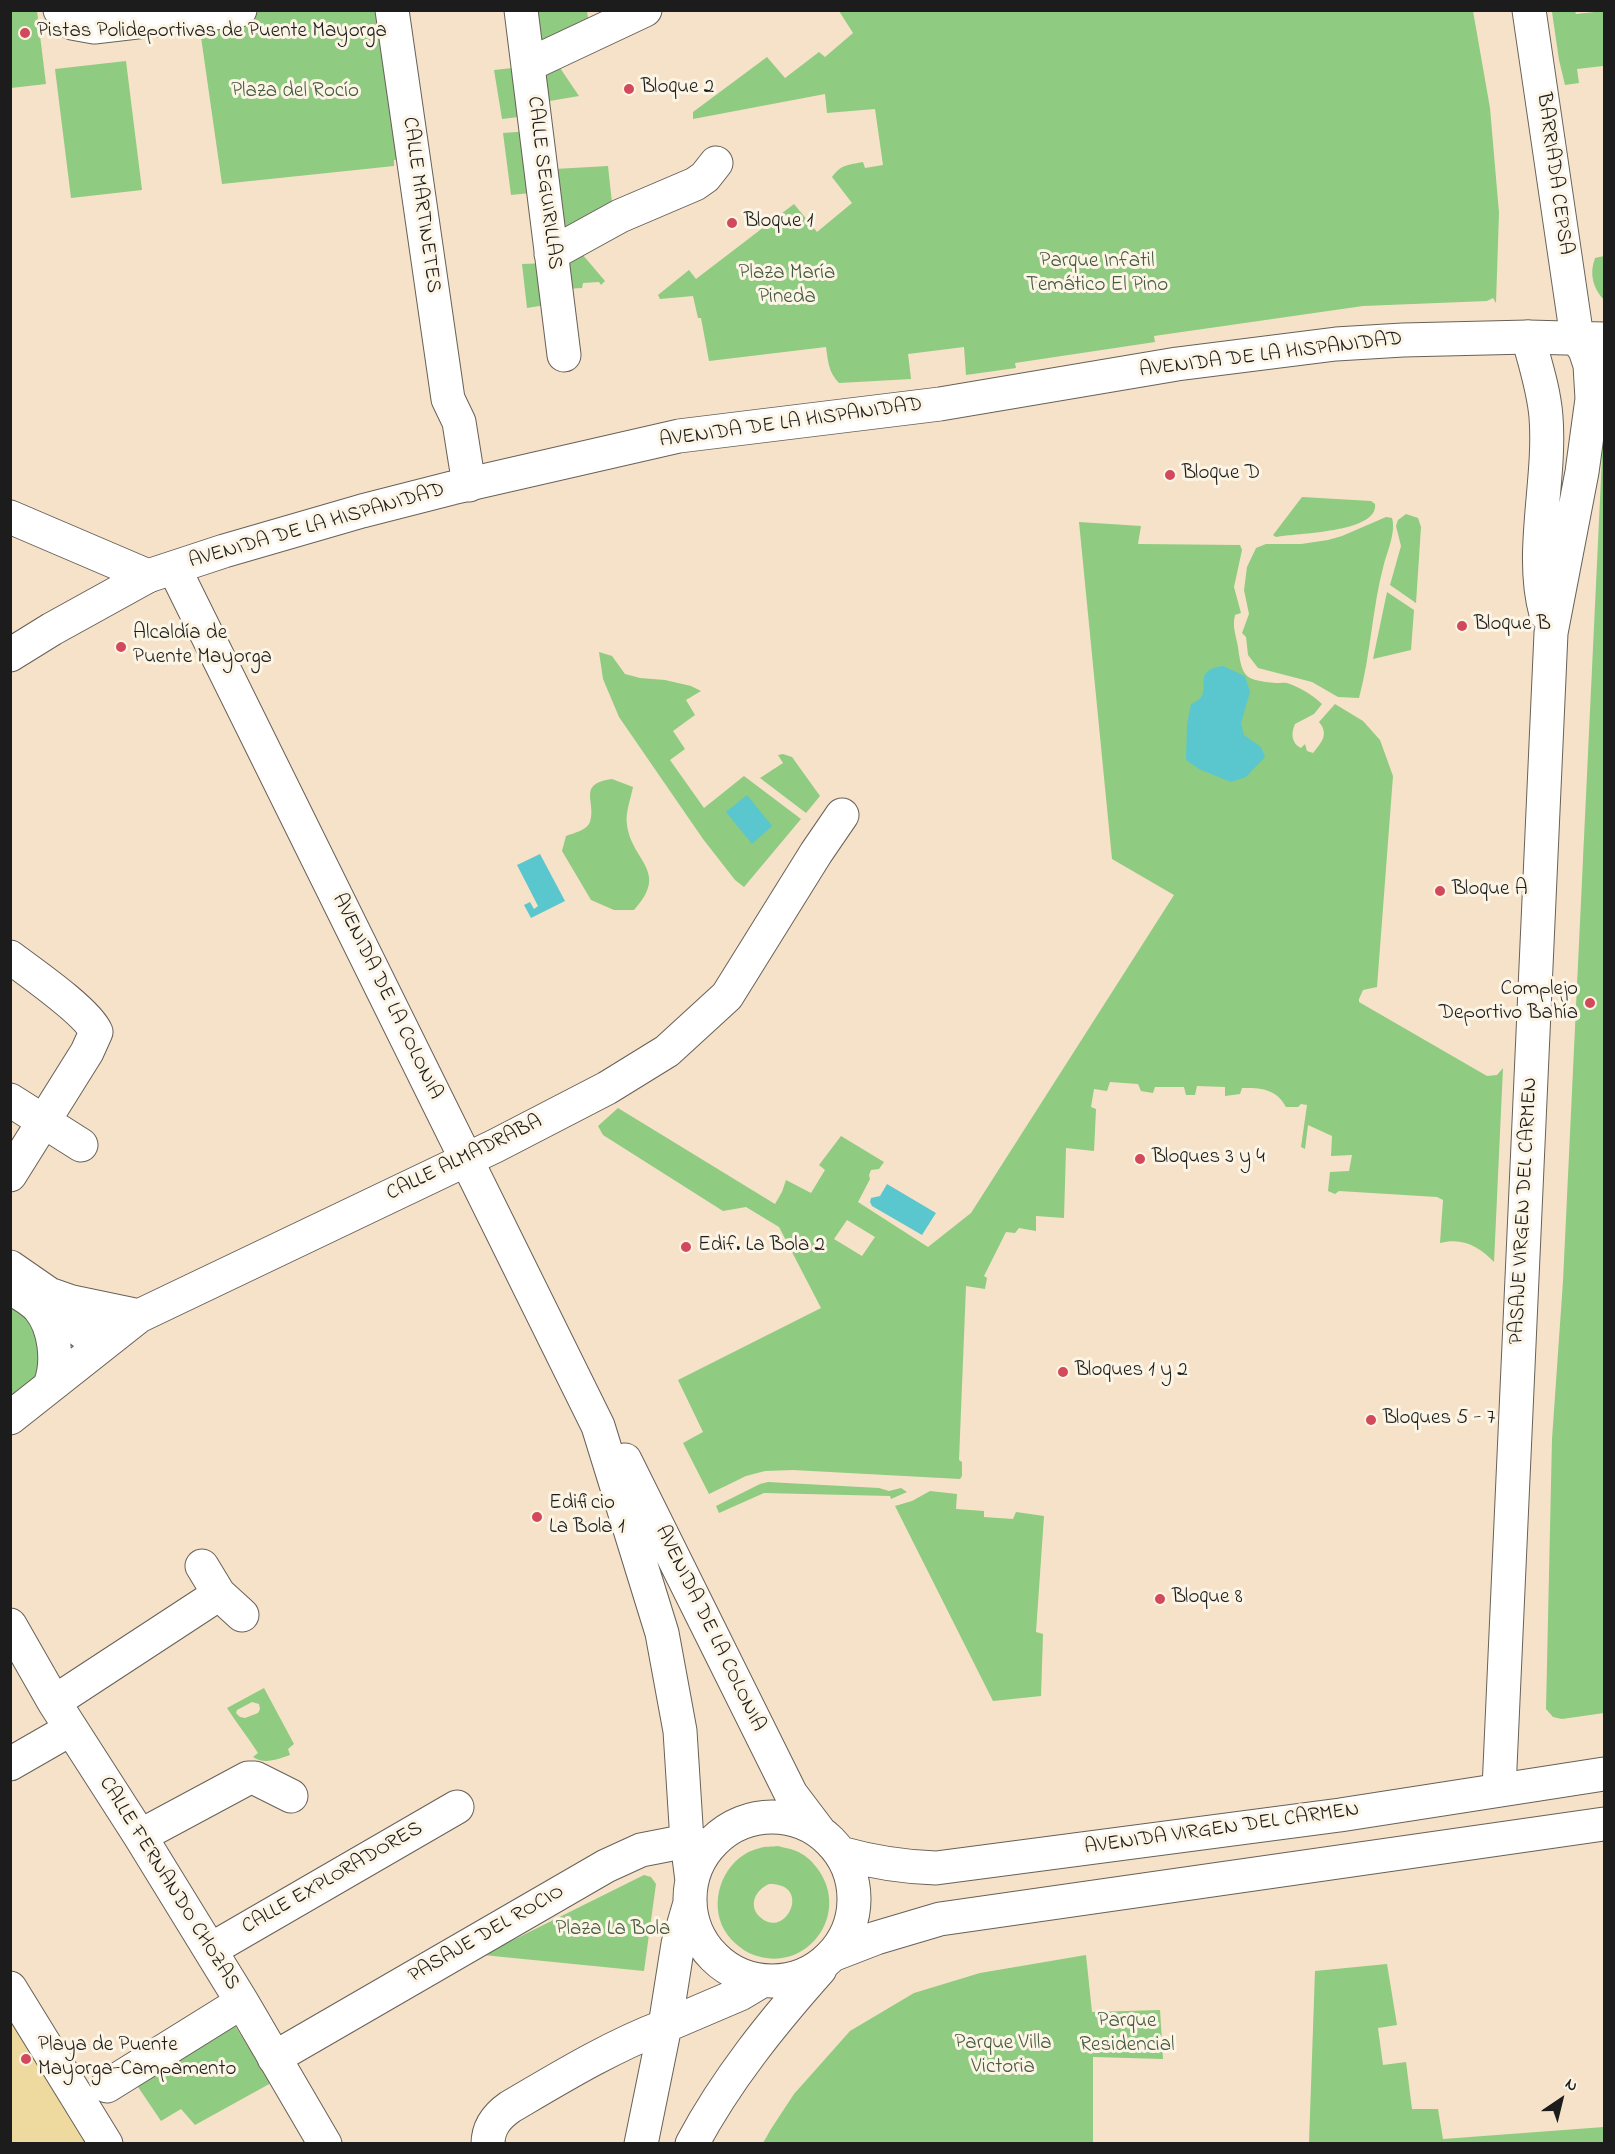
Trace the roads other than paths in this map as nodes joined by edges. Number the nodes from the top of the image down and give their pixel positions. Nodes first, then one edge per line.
1 (60, 10) edge
2 (240, 10) edge
3 (392, 10) edge
4 (521, 10) edge
5 (645, 10) edge
6 (1529, 10) edge
7 (528, 65) junction
8 (716, 163) dead end
9 (552, 254) junction
10 (1528, 337) junction
11 (1591, 338) edge
12 (564, 355) dead end
13 (460, 486) junction
14 (10, 517) edge
15 (161, 572) junction
16 (1551, 633) junction
17 (10, 655) edge
18 (842, 815) dead end
19 (10, 957) edge
20 (10, 1100) edge
21 (43, 1120) junction
22 (81, 1145) dead end
23 (466, 1159) junction
24 (10, 1175) edge
25 (10, 1267) edge
26 (20, 1293) edge
27 (138, 1316) junction
28 (108, 1339) junction
29 (50, 1385) junction
30 (10, 1418) edge
31 (597, 1426) junction
32 (202, 1566) dead end
33 (10, 1625) edge
34 (54, 1702) junction
35 (71, 1729) junction
36 (10, 1764) edge
37 (1605, 1774) edge
38 (1499, 1789) junction
39 (291, 1796) dead end
40 (457, 1807) dead end
41 (1605, 1824) edge
42 (140, 1836) junction
43 (830, 1843) junction
44 (698, 1844) junction
45 (691, 1891) junction
46 (210, 1950) junction
47 (828, 1959) junction
48 (760, 1982) junction
49 (10, 1988) edge
50 (242, 2002) junction
51 (665, 2026) junction
52 (274, 2058) junction
53 (107, 2086) dead end
54 (106, 2144) edge
55 (324, 2144) edge
56 (488, 2144) edge
57 (641, 2144) edge
58 (692, 2144) edge

1 - 2 street
3 - 13 street, CALLE MARTINETES
4 - 7 street, CALLE SEGUIRILLAS
5 - 7 street
6 - 11 street, BARRIADA CEPSA
7 - 9 street, CALLE SEGUIRILLAS
8 - 9 street
9 - 12 street, CALLE SEGUIRILLAS
10 - 11 street, AVENIDA DE LA HISPANIDAD
10 - 13 street, AVENIDA DE LA HISPANIDAD
10 - 16 street, PASAJE VIRGEN DEL CARMEN
11 - 16 street, PASAJE VIRGEN DEL CARMEN
13 - 15 street, AVENIDA DE LA HISPANIDAD
14 - 15 street
15 - 17 street, AVENIDA DE LA HISPANIDAD
15 - 23 street, AVENIDA DE LA COLONIA
16 - 38 street, PASAJE VIRGEN DEL CARMEN
18 - 23 street, CALLE ALMADRABA
19 - 21 street
20 - 21 street
21 - 22 street
21 - 24 street
23 - 27 street, CALLE ALMADRABA
23 - 31 street, AVENIDA DE LA COLONIA
25 - 27 street
26 - 28 street
26 - 29 street
27 - 28 street, CALLE ALMADRABA
28 - 29 street, CALLE ALMADRABA
29 - 30 street, CALLE ALMADRABA
31 - 43 street, AVENIDA DE LA COLONIA
31 - 44 street, AVENIDA DE LA COLONIA
32 - 34 street
33 - 34 street, CALLE FERNANDO CHOZAS
34 - 35 street, CALLE FERNANDO CHOZAS
35 - 36 street
35 - 42 street, CALLE FERNANDO CHOZAS
37 - 38 street, AVENIDA VIRGEN DEL CARMEN
38 - 43 street, AVENIDA VIRGEN DEL CARMEN
39 - 42 street
40 - 46 street, CALLE EXPLORADORES
41 - 47 street
42 - 46 street, CALLE FERNANDO CHOZAS
43 - 44 street
43 - 47 street
44 - 45 street, AVENIDA DE LA COLONIA
44 - 52 street, PASAJE DEL ROCIO
45 - 48 street
45 - 51 street
46 - 50 street, CALLE FERNANDO CHOZAS
47 - 48 street
47 - 58 street
48 - 51 street
49 - 54 street
50 - 52 street, CALLE FERNANDO CHOZAS
50 - 53 street
51 - 56 street
51 - 57 street
52 - 55 street, CALLE FERNANDO CHOZAS

